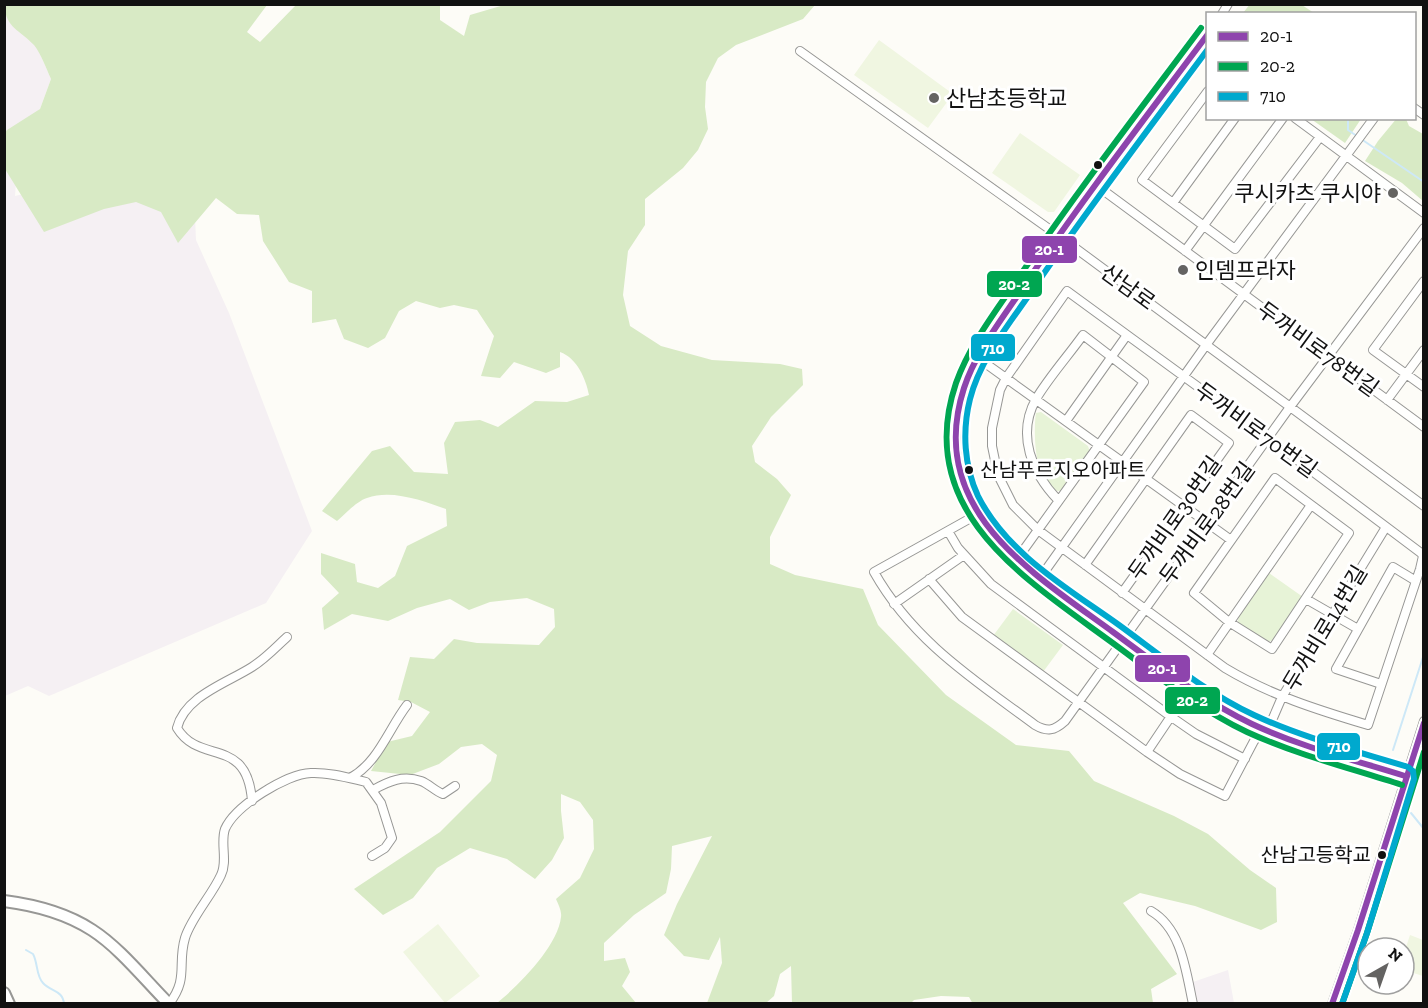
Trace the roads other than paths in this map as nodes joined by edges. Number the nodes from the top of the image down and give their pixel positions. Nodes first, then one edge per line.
1 (1206, 36) edge
2 (1197, 47) junction
3 (800, 51) dead end
4 (1206, 53) edge
5 (1206, 94) edge
6 (1234, 120) edge
7 (1282, 120) edge
8 (1298, 120) edge
9 (1373, 120) edge
10 (1320, 137) junction
11 (1346, 156) junction
12 (1096, 185) junction
13 (1173, 203) junction
14 (1424, 213) edge
15 (1204, 226) junction
16 (1424, 228) edge
17 (1059, 236) junction
18 (1185, 251) junction
19 (1424, 281) edge
20 (1243, 294) junction
21 (1127, 335) junction
22 (1206, 345) junction
23 (1424, 350) edge
24 (1328, 356) junction
25 (1111, 357) junction
26 (978, 358) junction
27 (1406, 374) junction
28 (1184, 376) junction
29 (1006, 378) junction
30 (1424, 387) edge
31 (1036, 400) junction
32 (1387, 400) junction
33 (1290, 406) junction
34 (1066, 421) junction
35 (1424, 427) edge
36 (1268, 438) junction
37 (1099, 445) junction
38 (1122, 462) junction
39 (1146, 479) junction
40 (1058, 500) junction
41 (1311, 504) junction
42 (1184, 506) junction
43 (1424, 506) edge
44 (978, 514) junction
45 (1207, 523) junction
46 (1386, 526) junction
47 (1038, 530) junction
48 (948, 531) junction
49 (1231, 540) junction
50 (1025, 548) dead end
51 (1061, 548) junction
52 (963, 555) junction
53 (1085, 565) junction
54 (1040, 578) junction
55 (929, 579) junction
56 (1416, 580) junction
57 (1122, 593) junction
58 (1306, 599) junction
59 (894, 604) junction
60 (1145, 610) junction
61 (1333, 615) junction
62 (1229, 622) junction
63 (1358, 629) junction
64 (287, 637) dead end
65 (1124, 639) junction
66 (1207, 655) junction
67 (1104, 667) junction
68 (1382, 684) junction
69 (1190, 688) junction
70 (1282, 697) junction
71 (1079, 702) junction
72 (407, 705) dead end
73 (1170, 716) junction
74 (1424, 721) edge
75 (1264, 729) junction
76 (1147, 752) junction
77 (1245, 759) junction
78 (1405, 776) junction
79 (351, 778) junction
80 (455, 786) dead end
81 (373, 790) junction
82 (252, 801) junction
83 (372, 856) dead end
84 (4, 901) edge
85 (1151, 911) dead end
86 (4, 993) edge
87 (9, 1004) edge
88 (169, 1004) edge
89 (1192, 1004) edge
90 (1332, 1004) edge

1 - 2 street
2 - 4 street
2 - 12 street
3 - 17 street, 산남로
5 - 13 street
6 - 13 street
7 - 15 street
8 - 10 street
9 - 11 street
10 - 11 street
10 - 15 street
11 - 14 street
11 - 20 street
12 - 17 street
12 - 18 street, 두꺼비로78번길
13 - 15 street
15 - 18 street
16 - 24 street, 두꺼비로28번길
17 - 22 street, 산남로
17 - 26 street
18 - 20 street, 두꺼비로78번길
19 - 27 street
20 - 22 street
20 - 24 street, 두꺼비로78번길
21 - 25 street
21 - 28 street, 두꺼비로70번길
21 - 29 street, 두꺼비로70번길
22 - 28 street
22 - 33 street, 산남로
23 - 27 street, 두꺼비로78번길
24 - 32 street, 두꺼비로78번길
24 - 33 street, 두꺼비로28번길
25 - 31 street
25 - 34 street
25 - 37 street
26 - 29 street
26 - 44 street
27 - 30 street
27 - 32 street, 두꺼비로78번길
28 - 36 street, 두꺼비로70번길
28 - 38 street
29 - 31 street
29 - 47 street
31 - 34 street
31 - 40 street
32 - 35 street, 두꺼비로78번길
33 - 36 street, 두꺼비로28번길
33 - 43 street, 산남로
34 - 37 street
36 - 45 street, 두꺼비로28번길
36 - 46 street, 두꺼비로70번길
37 - 38 street
37 - 40 street
38 - 39 street
38 - 51 street
39 - 42 street
39 - 42 street, 두꺼비로30번길
39 - 53 street
40 - 47 street
41 - 49 street
41 - 58 street
41 - 62 street
42 - 45 street
42 - 57 street, 두꺼비로30번길
44 - 48 street
44 - 54 street
45 - 49 street
45 - 60 street, 두꺼비로28번길
46 - 56 street, 두꺼비로70번길
46 - 61 street, 두꺼비로14번길
47 - 50 street
47 - 51 street
48 - 52 street
48 - 59 street, 두꺼비로28번길
49 - 62 street
51 - 53 street
51 - 54 street
52 - 55 street
52 - 67 street
53 - 57 street
54 - 65 street
55 - 59 street
55 - 71 street
56 - 63 street
56 - 68 street, 두꺼비로70번길
57 - 60 street
58 - 61 street
58 - 62 street
59 - 71 street, 두꺼비로28번길
60 - 65 street, 두꺼비로28번길
60 - 66 street
61 - 63 street
61 - 70 street, 두꺼비로14번길
62 - 66 street
63 - 68 street
64 - 82 street
65 - 67 street, 두꺼비로28번길
65 - 69 street
66 - 70 street
67 - 71 street, 두꺼비로28번길
67 - 73 street
68 - 70 street, 두꺼비로70번길
69 - 73 street
69 - 75 street
70 - 75 street, 두꺼비로14번길
71 - 76 street
72 - 79 street
73 - 76 street
73 - 77 street
74 - 78 street
75 - 77 street, 두꺼비로14번길
75 - 78 street
76 - 77 street, 두꺼비로14번길
78 - 90 street
79 - 81 street
79 - 82 street
80 - 81 street
81 - 83 street
82 - 88 street
84 - 88 street
85 - 89 street
86 - 87 street

